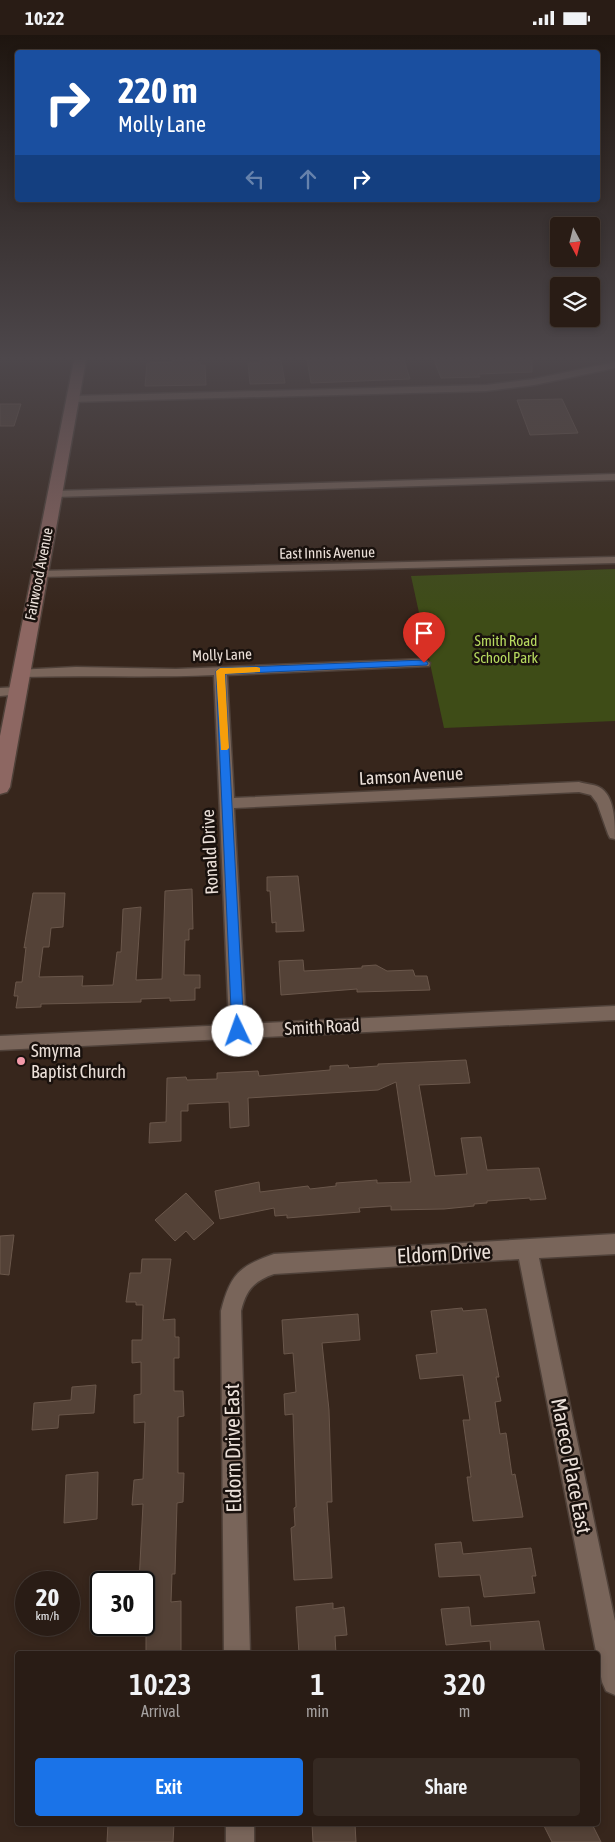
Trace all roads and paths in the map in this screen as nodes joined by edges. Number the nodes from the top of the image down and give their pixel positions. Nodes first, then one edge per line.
1 (63, 444) edge
2 (615, 477) edge
3 (54, 494) junction
4 (615, 560) edge
5 (40, 574) junction
6 (424, 663) dead end
7 (220, 671) junction
8 (21, 673) junction
9 (18, 691) junction
10 (0, 692) edge
11 (0, 787) edge
12 (226, 803) junction
13 (615, 834) edge
14 (615, 1013) edge
15 (238, 1031) junction
16 (0, 1043) edge
17 (615, 1244) edge
18 (527, 1249) junction
19 (274, 1264) joint
20 (237, 1651) edge
21 (615, 1682) edge
22 (240, 1826) edge
23 (240, 1842) edge

1 - 3 street, Fairwood Avenue
2 - 3 street
3 - 5 street, Fairwood Avenue
4 - 5 street, East Innis Avenue
5 - 8 street, Fairwood Avenue
6 - 7 street, Molly Lane
7 - 8 street, Molly Lane
7 - 12 street, Ronald Drive
8 - 9 street, Fairwood Avenue
9 - 10 street
9 - 11 street, Fairwood Avenue
12 - 13 street, Lamson Avenue
12 - 15 street, Ronald Drive
14 - 15 street, Smith Road
15 - 16 street, Smith Road
17 - 18 street, Eldorn Drive
18 - 19 street, Eldorn Drive
18 - 21 street, Mareco Place East
19 - 20 street, Eldorn Drive East
22 - 23 street

